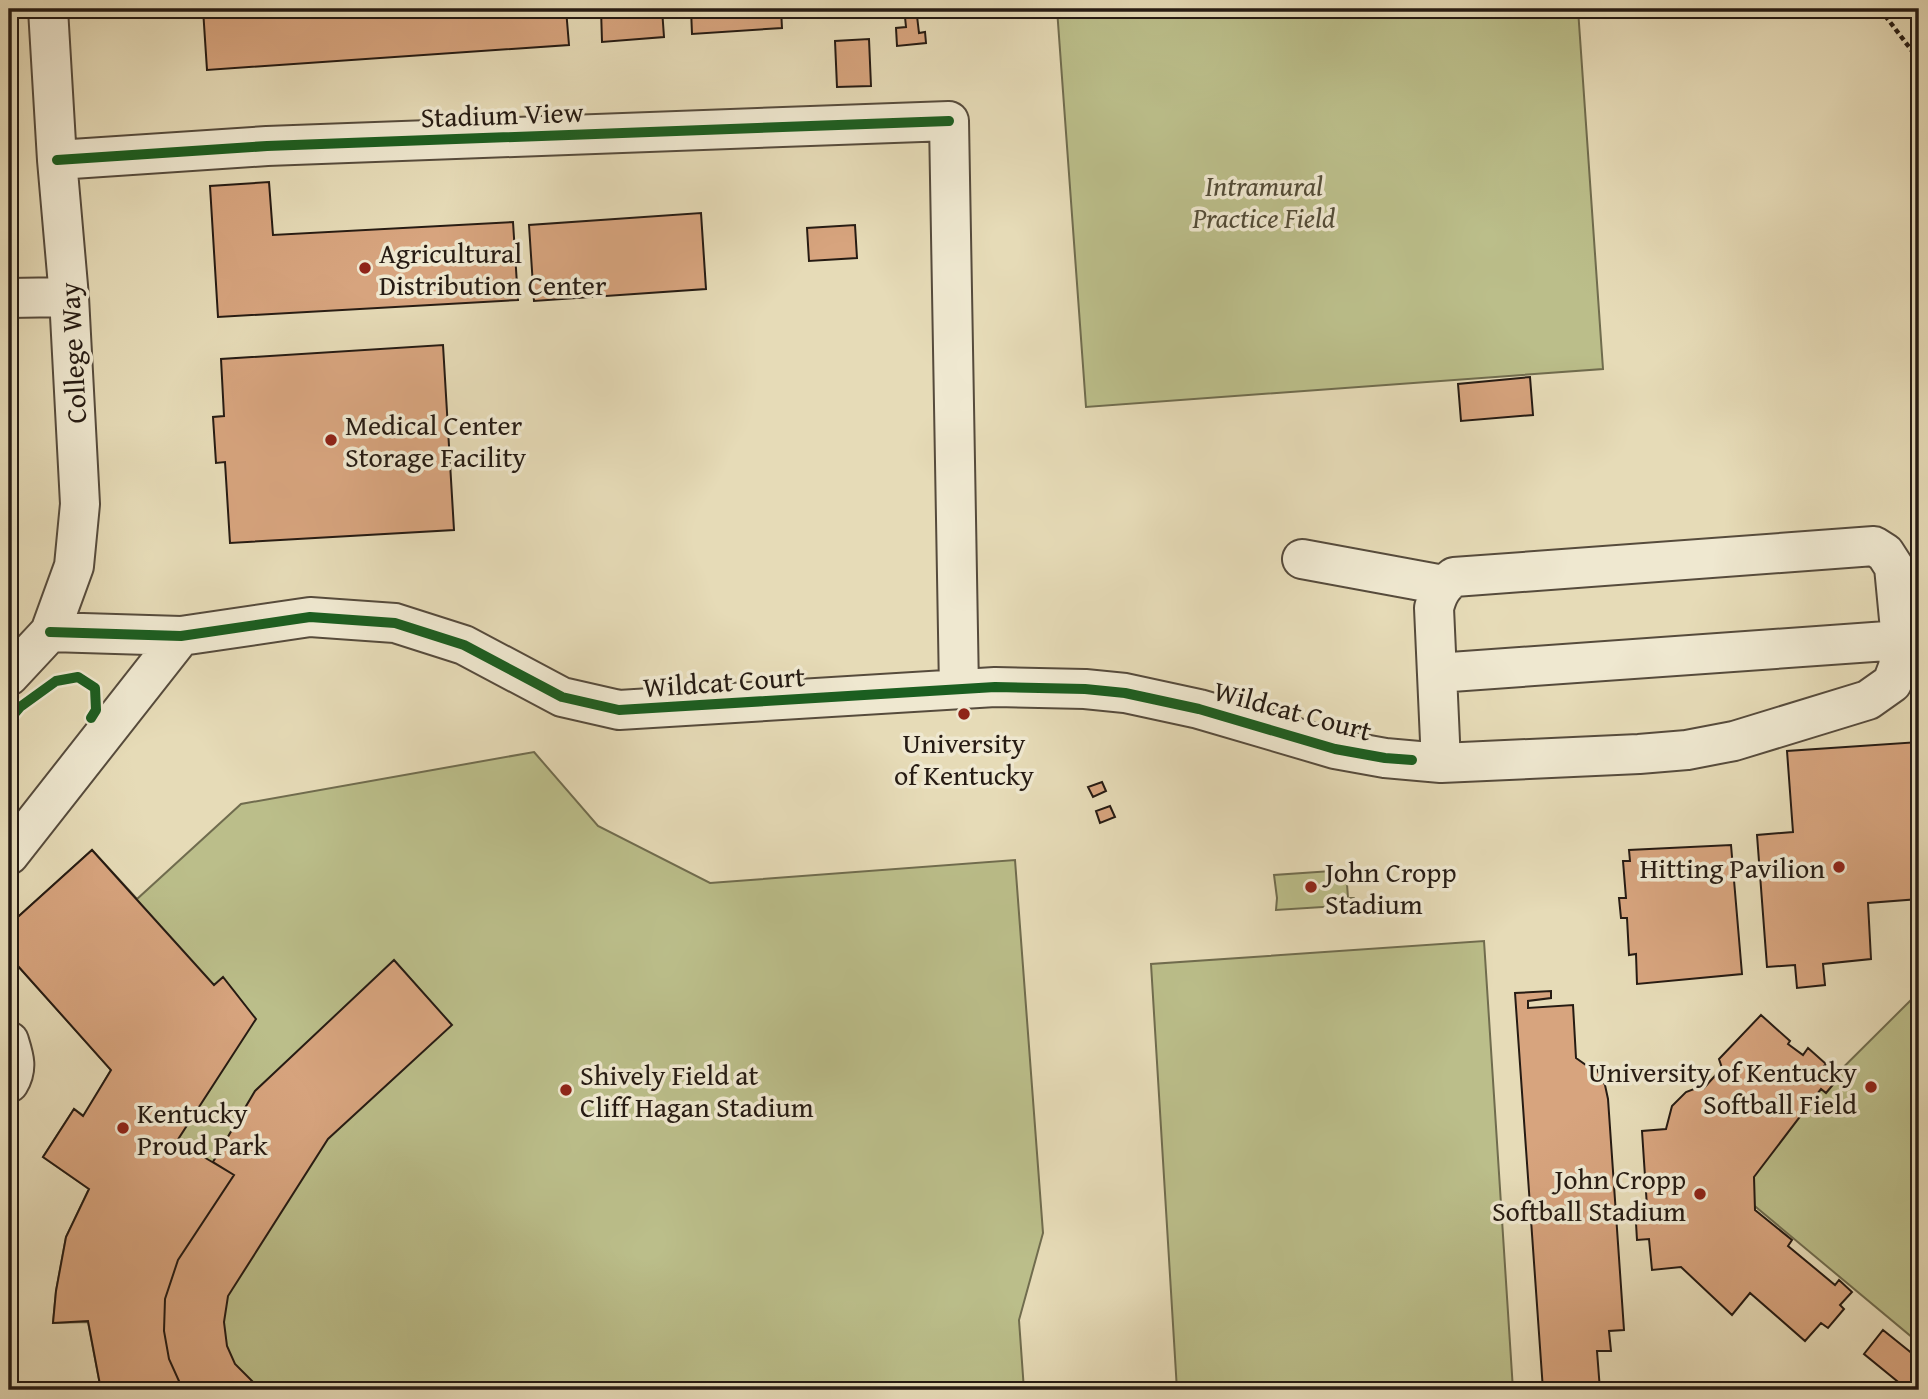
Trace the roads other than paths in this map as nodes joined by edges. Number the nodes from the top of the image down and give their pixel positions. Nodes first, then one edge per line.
1 (48, 9) edge
2 (57, 160) junction
3 (69, 297) junction
4 (9, 298) edge
5 (1303, 559) dead end
6 (1443, 585) junction
7 (32, 636) edge
8 (181, 636) junction
9 (1901, 640) junction
10 (1437, 673) junction
11 (9, 676) edge
12 (959, 689) junction
13 (1426, 761) junction
14 (9, 855) edge
15 (9, 1041) edge
16 (9, 1083) edge

1 - 2 street, College Way
2 - 3 street, College Way
2 - 12 street, Stadium View
3 - 4 street
3 - 7 street, College Way
5 - 6 street
6 - 9 street, Wildcat Court
6 - 10 street
7 - 8 street, Wildcat Court
7 - 11 street, College Way
8 - 12 street, Wildcat Court
8 - 14 street
9 - 10 street
9 - 13 street, Wildcat Court
10 - 13 street
12 - 13 street, Wildcat Court
15 - 16 street

